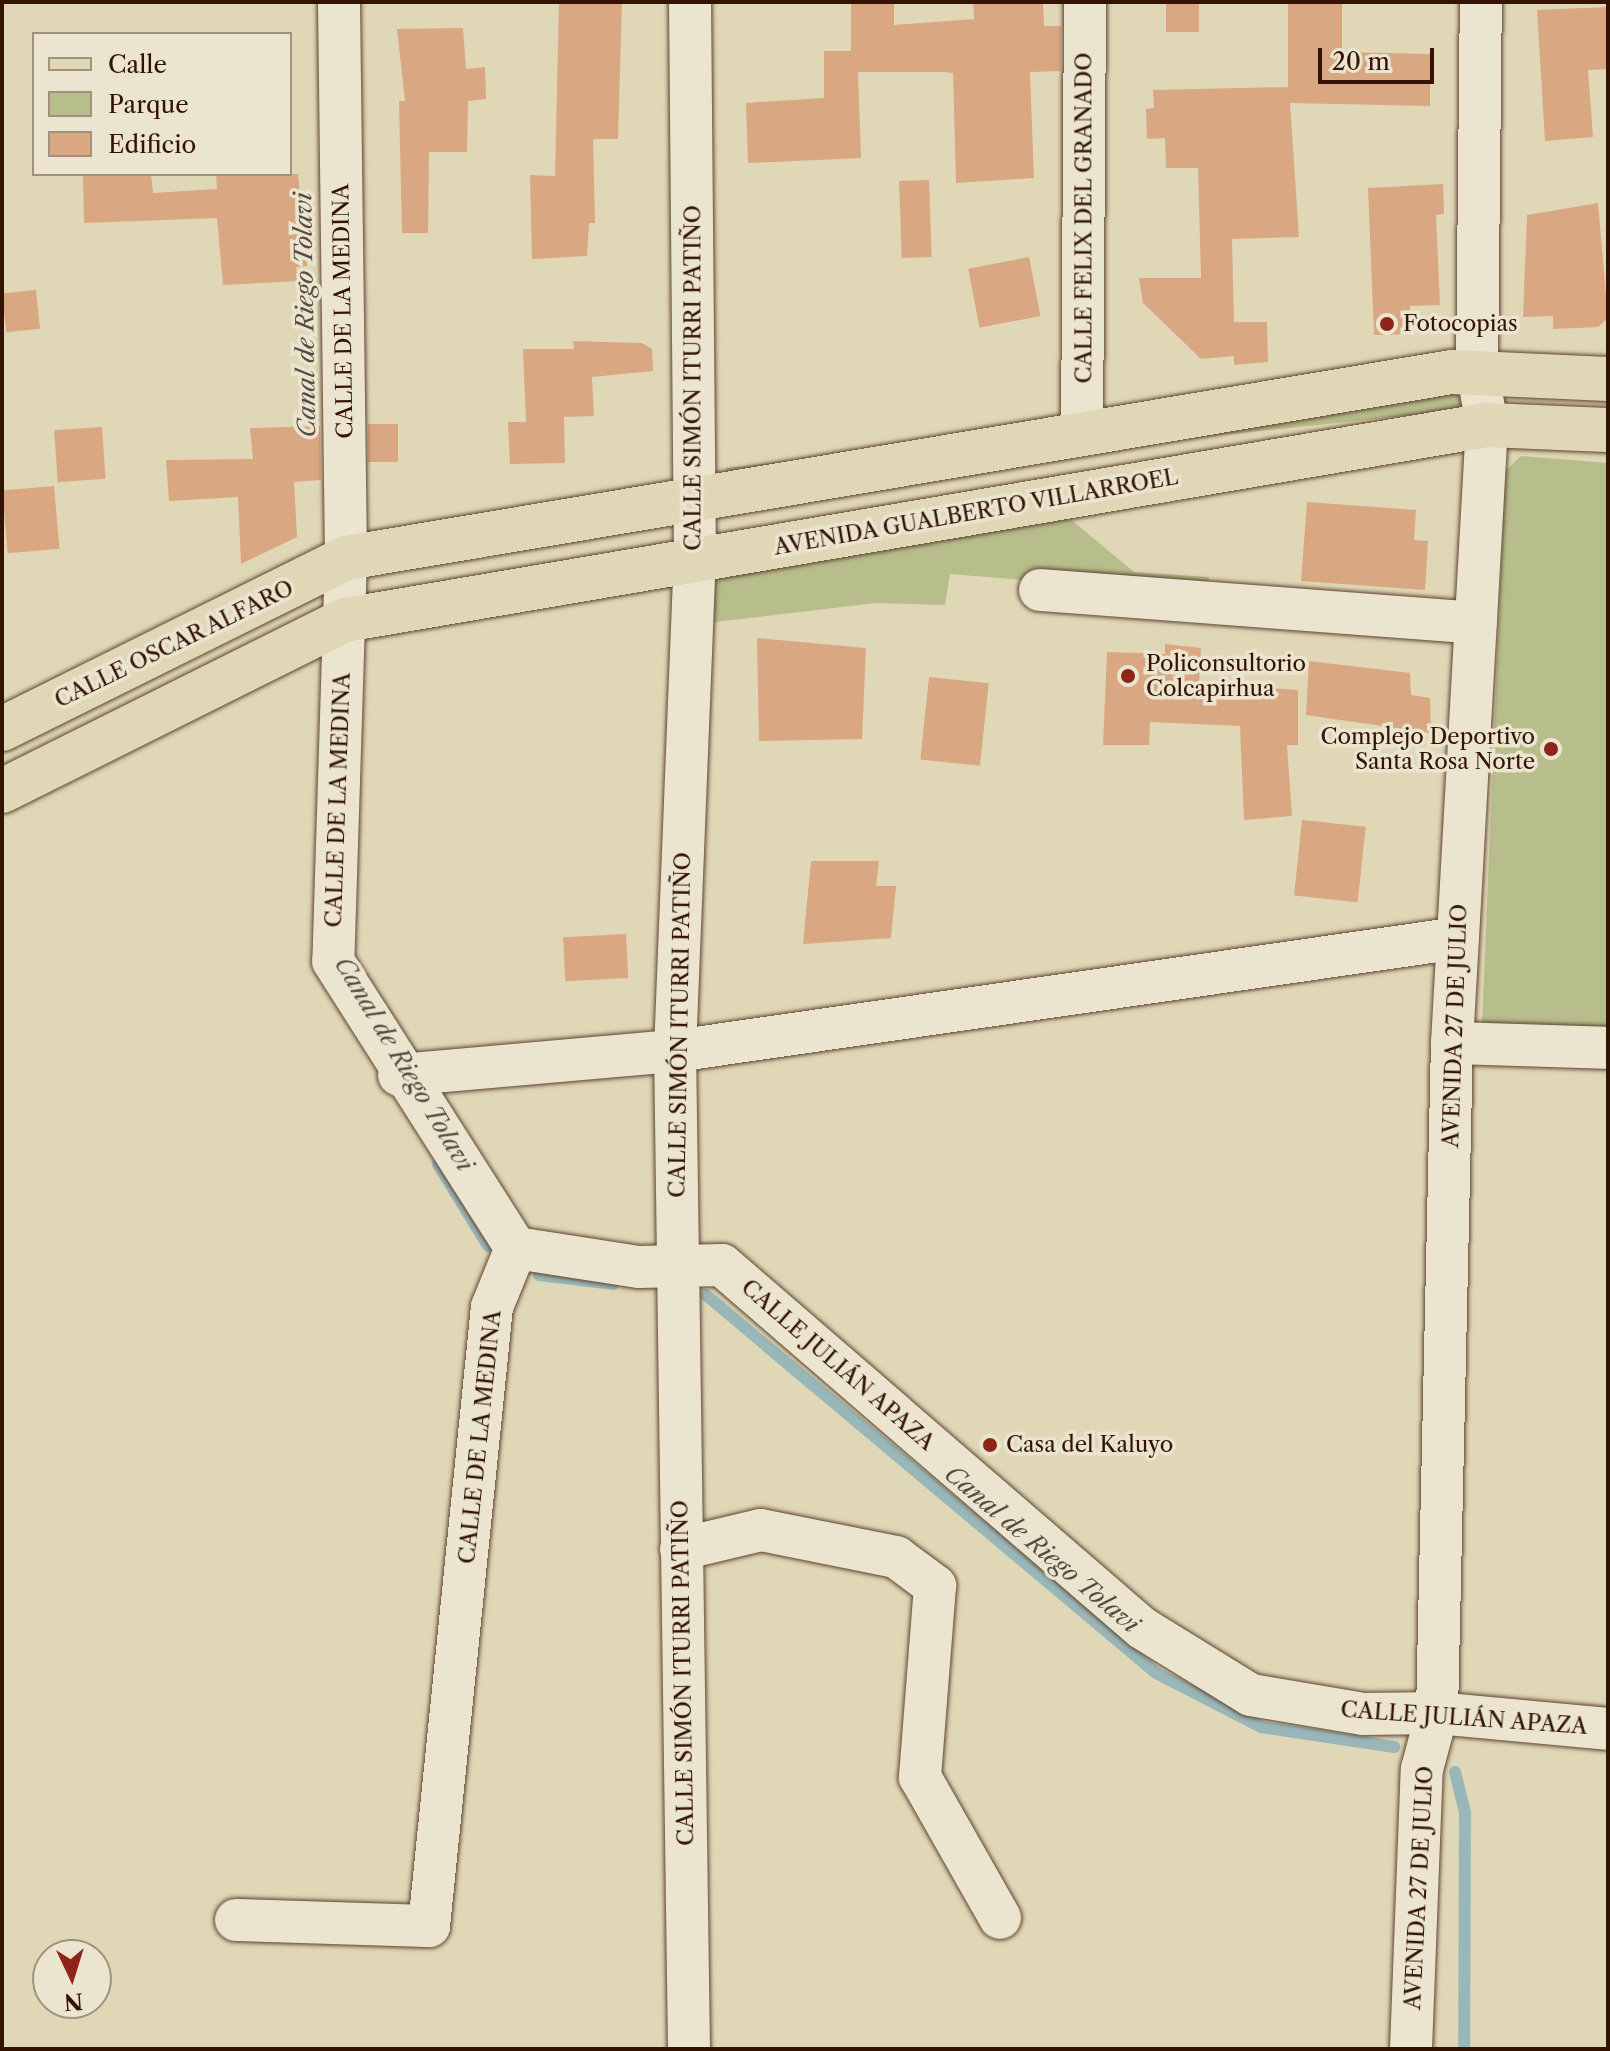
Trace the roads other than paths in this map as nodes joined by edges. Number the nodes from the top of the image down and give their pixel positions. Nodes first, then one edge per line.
1 (339, 2) edge
2 (690, 2) edge
3 (1085, 2) edge
4 (1481, 2) edge
5 (1477, 369) junction
6 (1608, 379) edge
7 (1487, 425) junction
8 (1608, 430) edge
9 (1082, 434) junction
10 (694, 495) junction
11 (346, 558) junction
12 (695, 561) junction
13 (1040, 590) dead end
14 (345, 620) junction
15 (1476, 623) junction
16 (2, 729) edge
17 (2, 791) edge
18 (1458, 938) junction
19 (1452, 1043) junction
20 (1608, 1048) edge
21 (675, 1051) junction
22 (399, 1075) junction
23 (516, 1248) junction
24 (676, 1263) junction
25 (681, 1549) junction
26 (1437, 1713) junction
27 (1608, 1729) edge
28 (1000, 1918) dead end
29 (236, 1920) dead end
30 (689, 2049) edge
31 (1411, 2049) edge

1 - 11 street, CALLE DE LA MEDINA
2 - 10 street, CALLE SIMÓN ITURRI PATIÑO
3 - 9 street, CALLE FELIX DEL GRANADO
4 - 5 street, AVENIDA 27 DE JULIO
5 - 6 main road
5 - 7 street, AVENIDA 27 DE JULIO
5 - 9 main road
7 - 8 main road, AVENIDA GUALBERTO VILLARROEL
7 - 12 main road, AVENIDA GUALBERTO VILLARROEL
7 - 15 street, AVENIDA 27 DE JULIO
9 - 10 main road
10 - 11 main road
10 - 12 street, CALLE SIMÓN ITURRI PATIÑO
11 - 14 street, CALLE DE LA MEDINA
11 - 16 main road, CALLE OSCAR ALFARO
12 - 14 main road, AVENIDA GUALBERTO VILLARROEL
12 - 21 street, CALLE SIMÓN ITURRI PATIÑO
13 - 15 street
14 - 17 main road
14 - 22 street, CALLE DE LA MEDINA
15 - 18 street, AVENIDA 27 DE JULIO
18 - 19 street, AVENIDA 27 DE JULIO
18 - 21 street
19 - 20 street
19 - 26 street, AVENIDA 27 DE JULIO
21 - 22 street
21 - 24 street, CALLE SIMÓN ITURRI PATIÑO
22 - 23 street, CALLE DE LA MEDINA
23 - 24 street, CALLE JULIÁN APAZA
23 - 29 street, CALLE DE LA MEDINA
24 - 25 street, CALLE SIMÓN ITURRI PATIÑO
24 - 26 street, CALLE JULIÁN APAZA
25 - 28 street
25 - 30 street, CALLE SIMÓN ITURRI PATIÑO
26 - 27 street, CALLE JULIÁN APAZA
26 - 31 street, AVENIDA 27 DE JULIO

